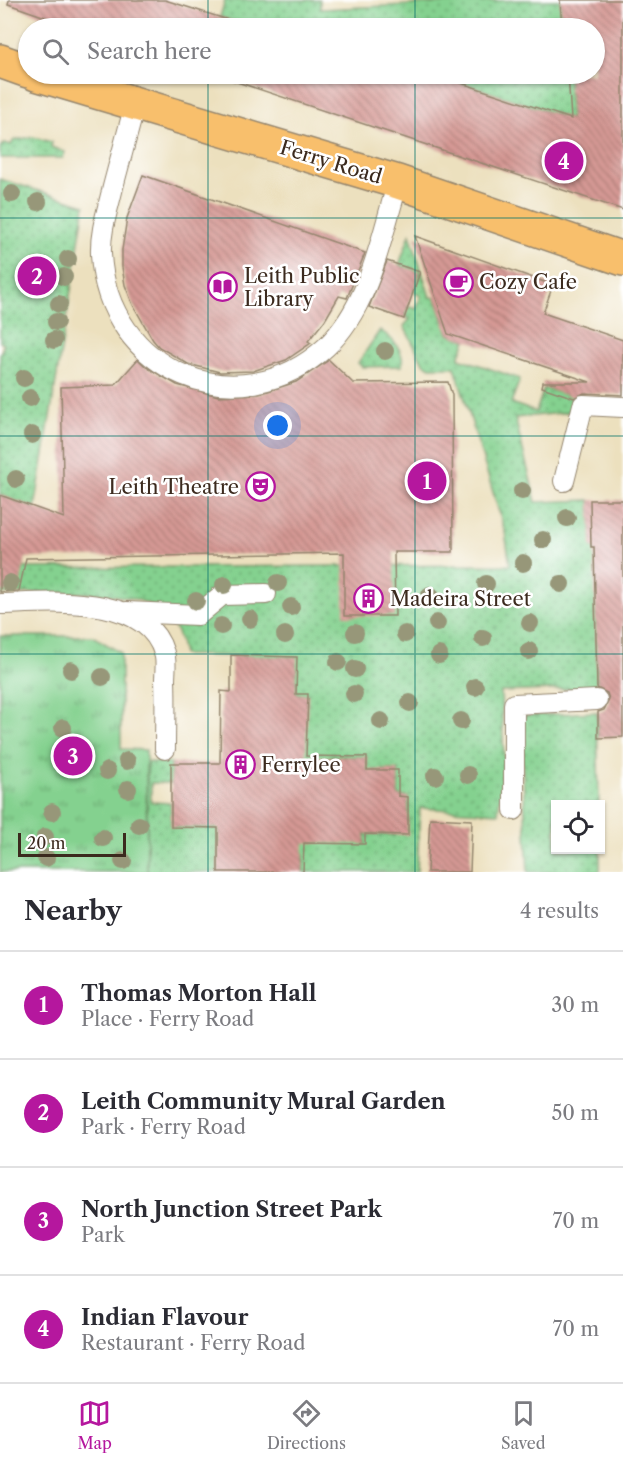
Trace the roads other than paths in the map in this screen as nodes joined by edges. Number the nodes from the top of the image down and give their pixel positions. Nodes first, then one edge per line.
1 (0, 61) edge
2 (18, 67) edge
3 (69, 84) edge
4 (135, 104) junction
5 (398, 182) junction
6 (623, 259) edge
7 (623, 407) edge
8 (564, 481) dead end
9 (266, 594) dead end
10 (0, 604) edge
11 (120, 611) junction
12 (597, 700) dead end
13 (165, 749) dead end
14 (514, 810) dead end

1 - 2 main road
3 - 4 main road, Ferry Road
4 - 5 main road, Ferry Road
4 - 5 lane
5 - 6 main road, Ferry Road
7 - 8 lane
9 - 11 lane
10 - 11 lane
11 - 13 lane
12 - 14 lane

